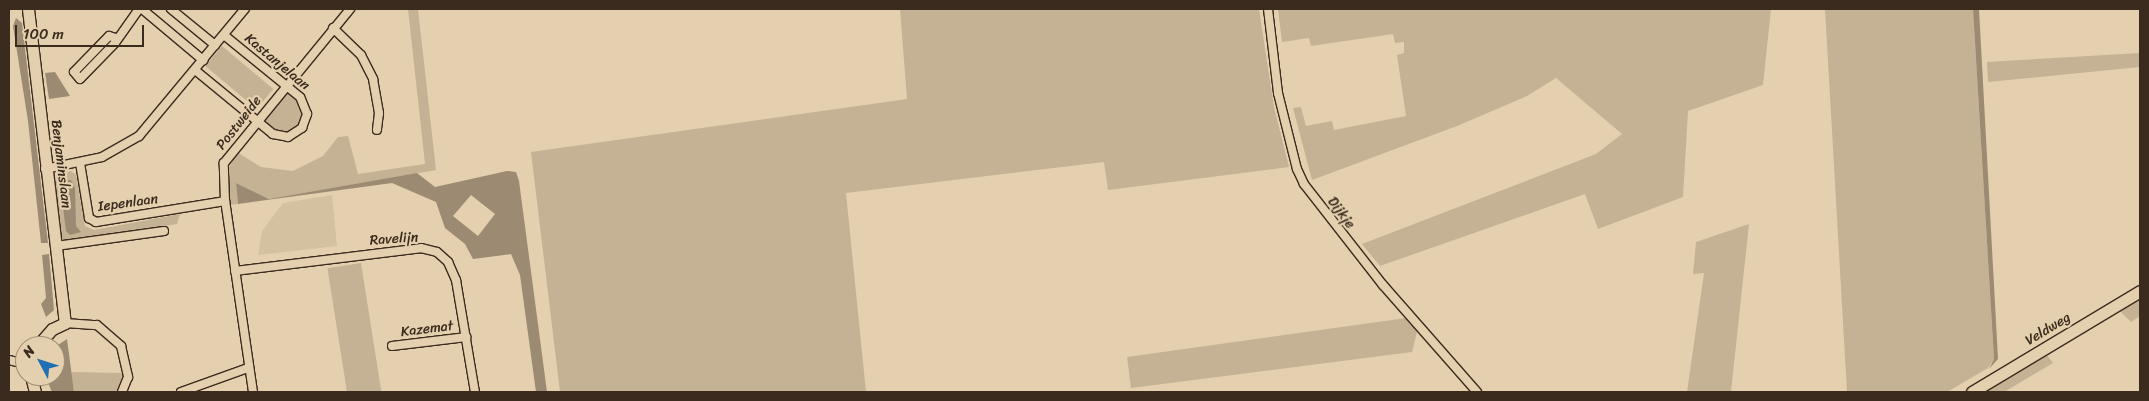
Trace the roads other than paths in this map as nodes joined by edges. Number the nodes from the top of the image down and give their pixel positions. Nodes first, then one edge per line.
1 (28, 9) edge
2 (171, 9) edge
3 (245, 9) edge
4 (350, 9) edge
5 (1268, 9) edge
6 (145, 10) edge
7 (333, 28) junction
8 (224, 34) junction
9 (116, 38) junction
10 (215, 45) junction
11 (203, 60) junction
12 (195, 70) junction
13 (286, 85) junction
14 (256, 120) junction
15 (377, 130) dead end
16 (80, 163) junction
17 (45, 169) junction
18 (225, 201) junction
19 (164, 231) dead end
20 (56, 246) junction
21 (235, 271) junction
22 (2140, 292) edge
23 (65, 323) junction
24 (46, 336) edge
25 (466, 337) junction
26 (392, 346) dead end
27 (248, 368) junction
28 (122, 392) edge
29 (181, 392) edge
30 (253, 392) edge
31 (475, 392) edge
32 (1477, 392) edge
33 (1972, 392) edge

1 - 17 street, Benjaminslaan
2 - 10 street
3 - 8 street
4 - 7 street, Postweide
5 - 32 street, Dijkje
6 - 9 street
6 - 11 street
7 - 13 street, Postweide
7 - 15 street
8 - 10 street
8 - 13 street, Kastanjelaan
9 - 9 street
10 - 11 street
11 - 12 street
12 - 14 street, Kastanjelaan
12 - 16 street
13 - 14 street, Postweide
13 - 14 street, Kastanjelaan
14 - 18 street, Postweide
16 - 17 street
16 - 18 street, Iepenlaan
17 - 20 street, Benjaminslaan
18 - 21 street, Postweide
19 - 20 street
20 - 23 street, Benjaminslaan
21 - 25 street, Ravelijn
21 - 27 street, Postweide
22 - 33 street, Veldweg
23 - 24 street
23 - 28 street
25 - 26 street, Kazemat
25 - 31 street, Ravelijn
27 - 29 street
27 - 30 street, Postweide

